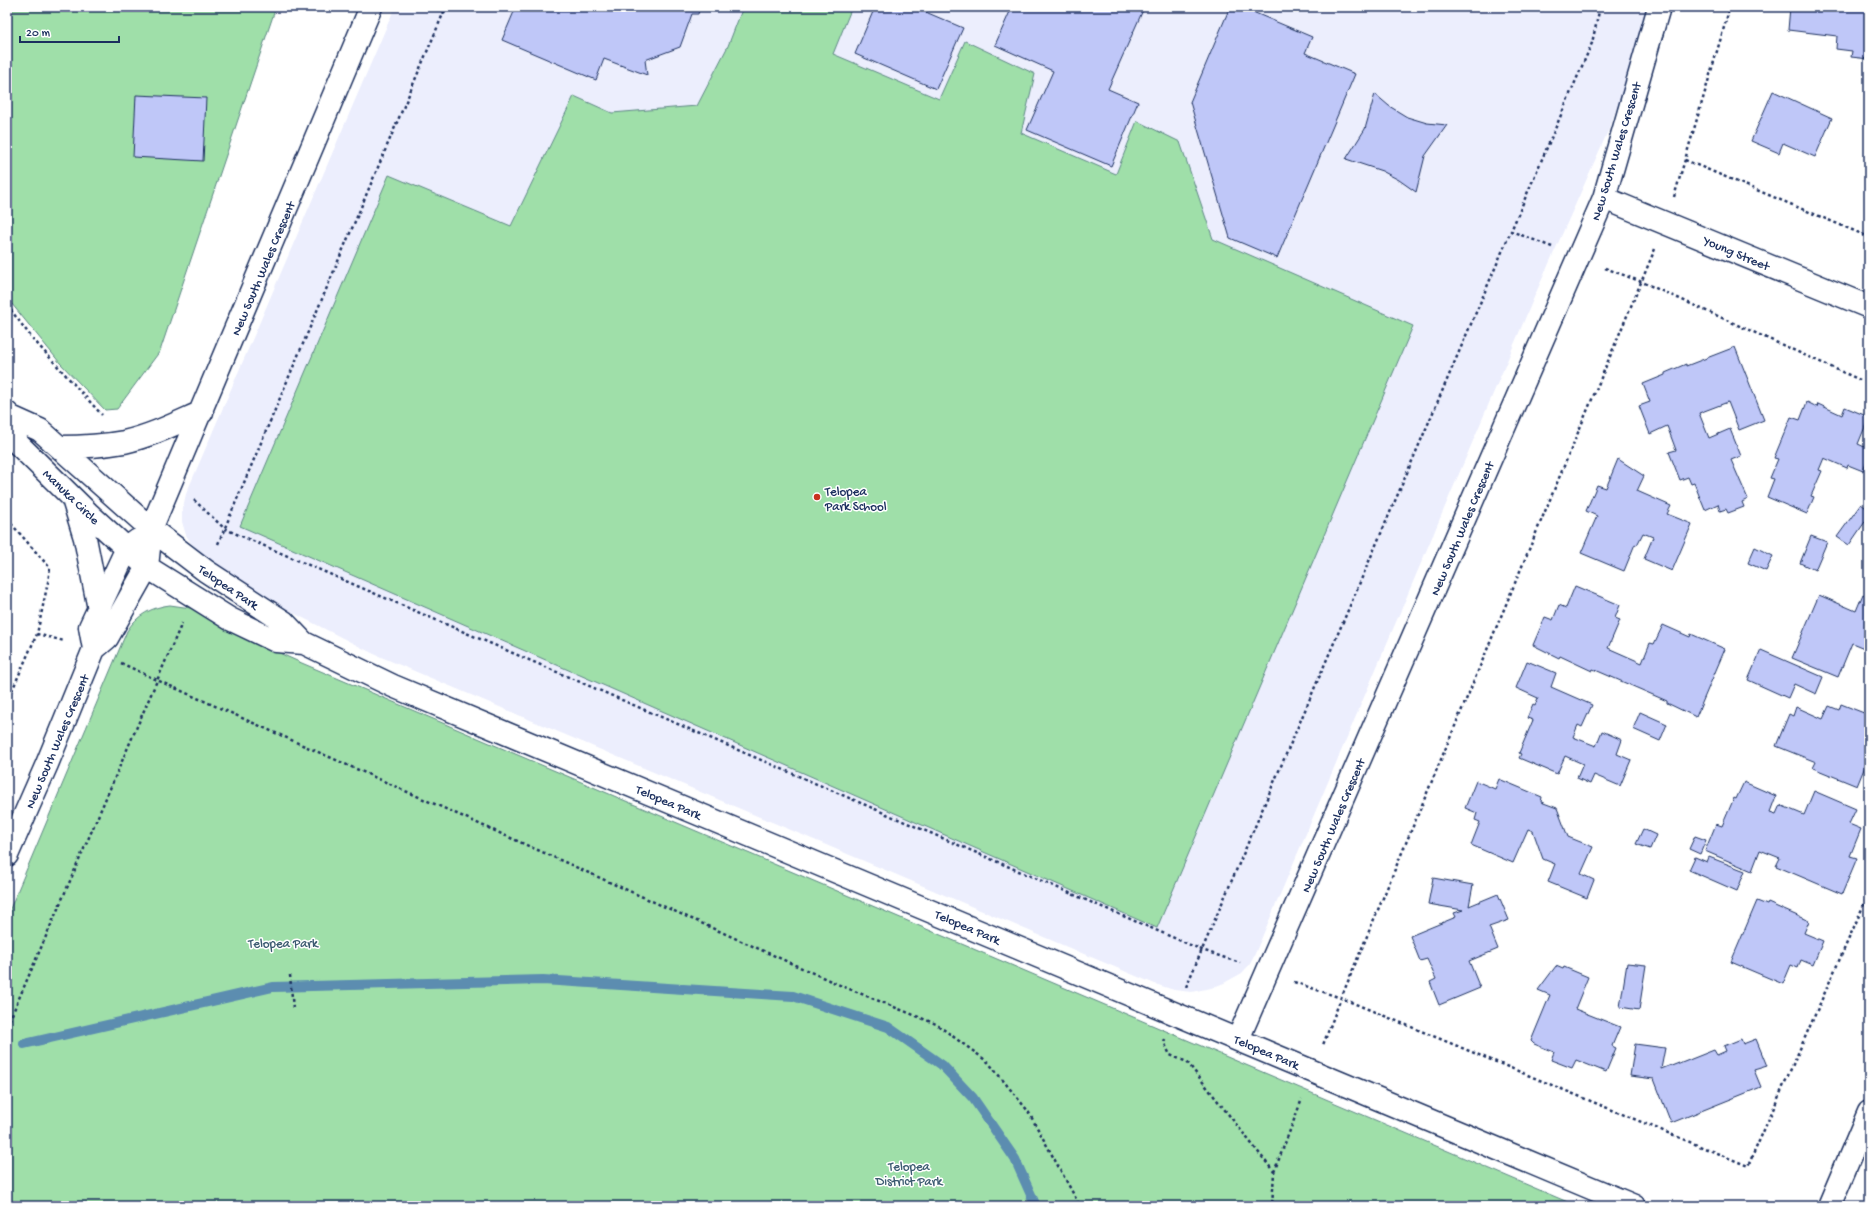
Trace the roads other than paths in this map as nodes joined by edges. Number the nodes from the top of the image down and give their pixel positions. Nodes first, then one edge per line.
1 (371, 7) edge
2 (1659, 7) edge
3 (1604, 198) junction
4 (1869, 307) edge
5 (202, 412) junction
6 (9, 415) edge
7 (59, 447) junction
8 (72, 498) junction
9 (152, 529) junction
10 (127, 548) junction
11 (147, 567) junction
12 (99, 609) junction
13 (304, 643) junction
14 (94, 649) junction
15 (7, 855) edge
16 (1238, 1040) junction
17 (1869, 1112) edge
18 (1634, 1206) edge
19 (1829, 1206) edge

1 - 5 street, New South Wales Crescent
2 - 3 street, New South Wales Crescent
3 - 4 street, Young Street
3 - 16 street, New South Wales Crescent
5 - 7 street
5 - 9 street, New South Wales Crescent
6 - 7 street, Manuka Circle
6 - 8 street, Manuka Circle
7 - 9 street, Manuka Circle
8 - 10 street, Manuka Circle
8 - 12 street
9 - 10 street, New South Wales Crescent
9 - 11 street, New South Wales Crescent
9 - 13 street, Telopea Park
10 - 11 street, Manuka Circle
10 - 12 street, New South Wales Crescent
11 - 13 street, Telopea Park
11 - 14 street, New South Wales Crescent
12 - 14 street, New South Wales Crescent
13 - 16 street, Telopea Park
14 - 15 street, New South Wales Crescent
16 - 18 street, Telopea Park
17 - 19 street

